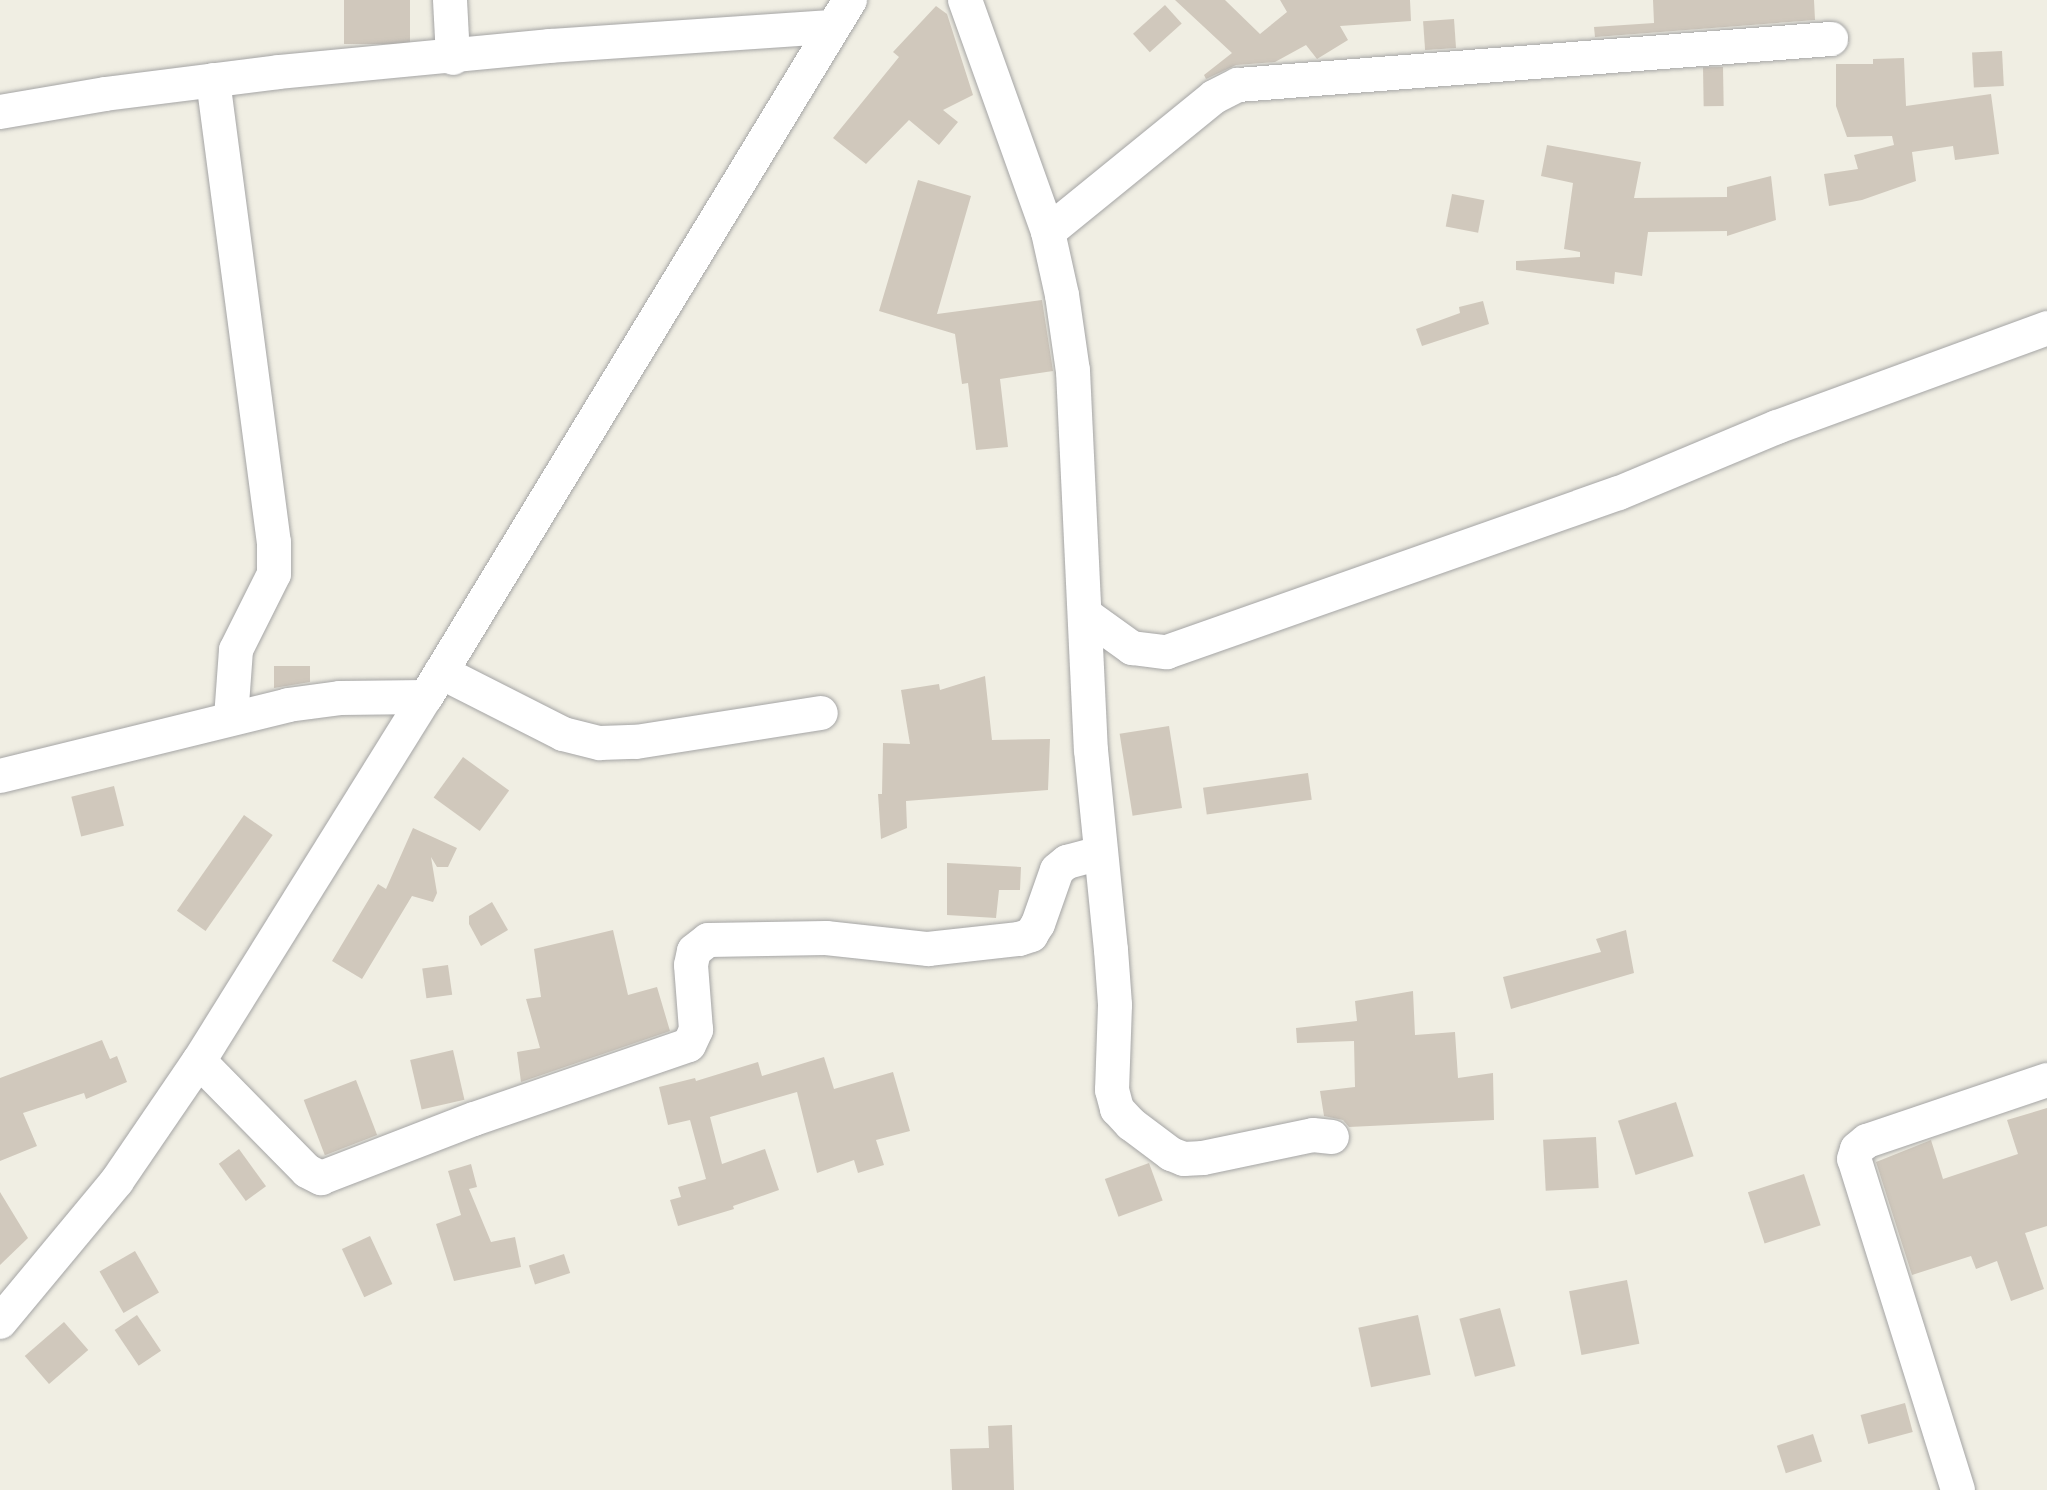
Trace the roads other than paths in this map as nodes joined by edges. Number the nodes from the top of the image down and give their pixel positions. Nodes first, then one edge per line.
1 (450, 0) edge
2 (965, 0) edge
3 (841, 14) edge
4 (1831, 39) dead end
5 (453, 58) junction
6 (213, 80) junction
7 (0, 112) edge
8 (1048, 232) junction
9 (2047, 328) edge
10 (1086, 615) junction
11 (434, 685) junction
12 (821, 713) dead end
13 (231, 718) junction
14 (0, 776) edge
15 (1100, 853) junction
16 (199, 1061) junction
17 (2047, 1080) edge
18 (1332, 1137) dead end
19 (0, 1322) edge
20 (1958, 1490) edge

1 - 5 street
2 - 8 street
3 - 5 street
3 - 11 street
4 - 8 street
5 - 6 street
6 - 7 street
6 - 13 street
8 - 10 street
9 - 10 street
10 - 15 street
11 - 12 street
11 - 13 street
11 - 16 street
13 - 14 street
15 - 16 street
15 - 18 street
16 - 19 street
17 - 20 street

